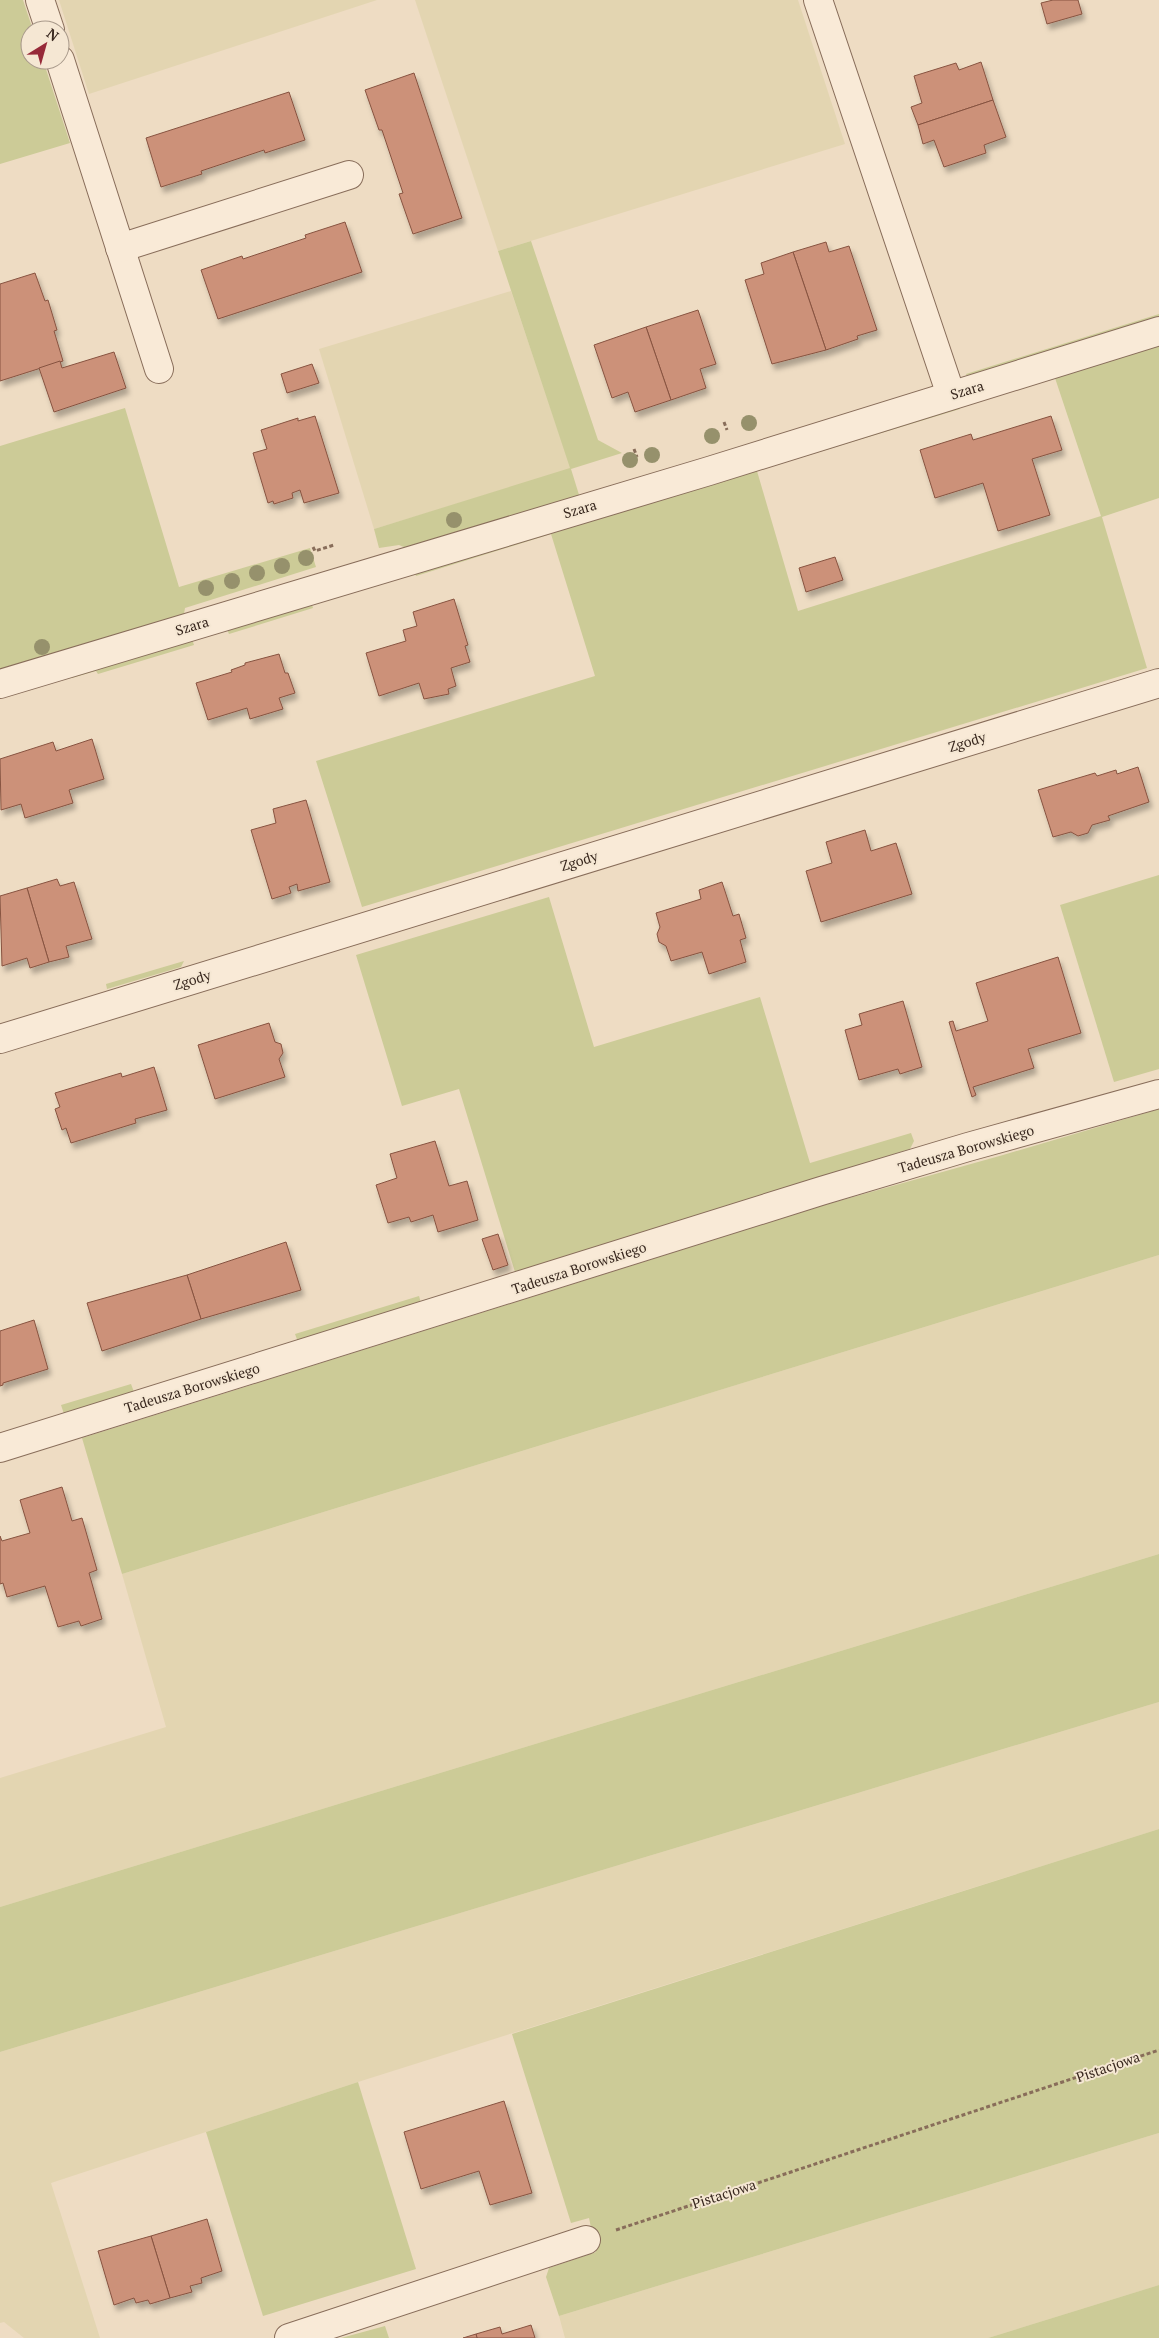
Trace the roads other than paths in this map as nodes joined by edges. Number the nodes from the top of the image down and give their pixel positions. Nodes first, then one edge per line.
1 (40, 0) edge
2 (818, 0) edge
3 (47, 20) edge
4 (63, 70) edge
5 (349, 175) dead end
6 (120, 248) junction
7 (1159, 331) edge
8 (159, 368) dead end
9 (951, 395) junction
10 (1159, 683) edge
11 (0, 684) edge
12 (0, 1039) edge
13 (1159, 1094) edge
14 (0, 1448) edge
15 (586, 2240) road end
16 (289, 2338) edge

1 - 3 street
2 - 9 street
4 - 6 street
5 - 6 street
6 - 8 street
7 - 9 street, Szara
9 - 11 street, Szara
10 - 12 street, Zgody
13 - 14 street, Tadeusza Borowskiego
15 - 16 street

